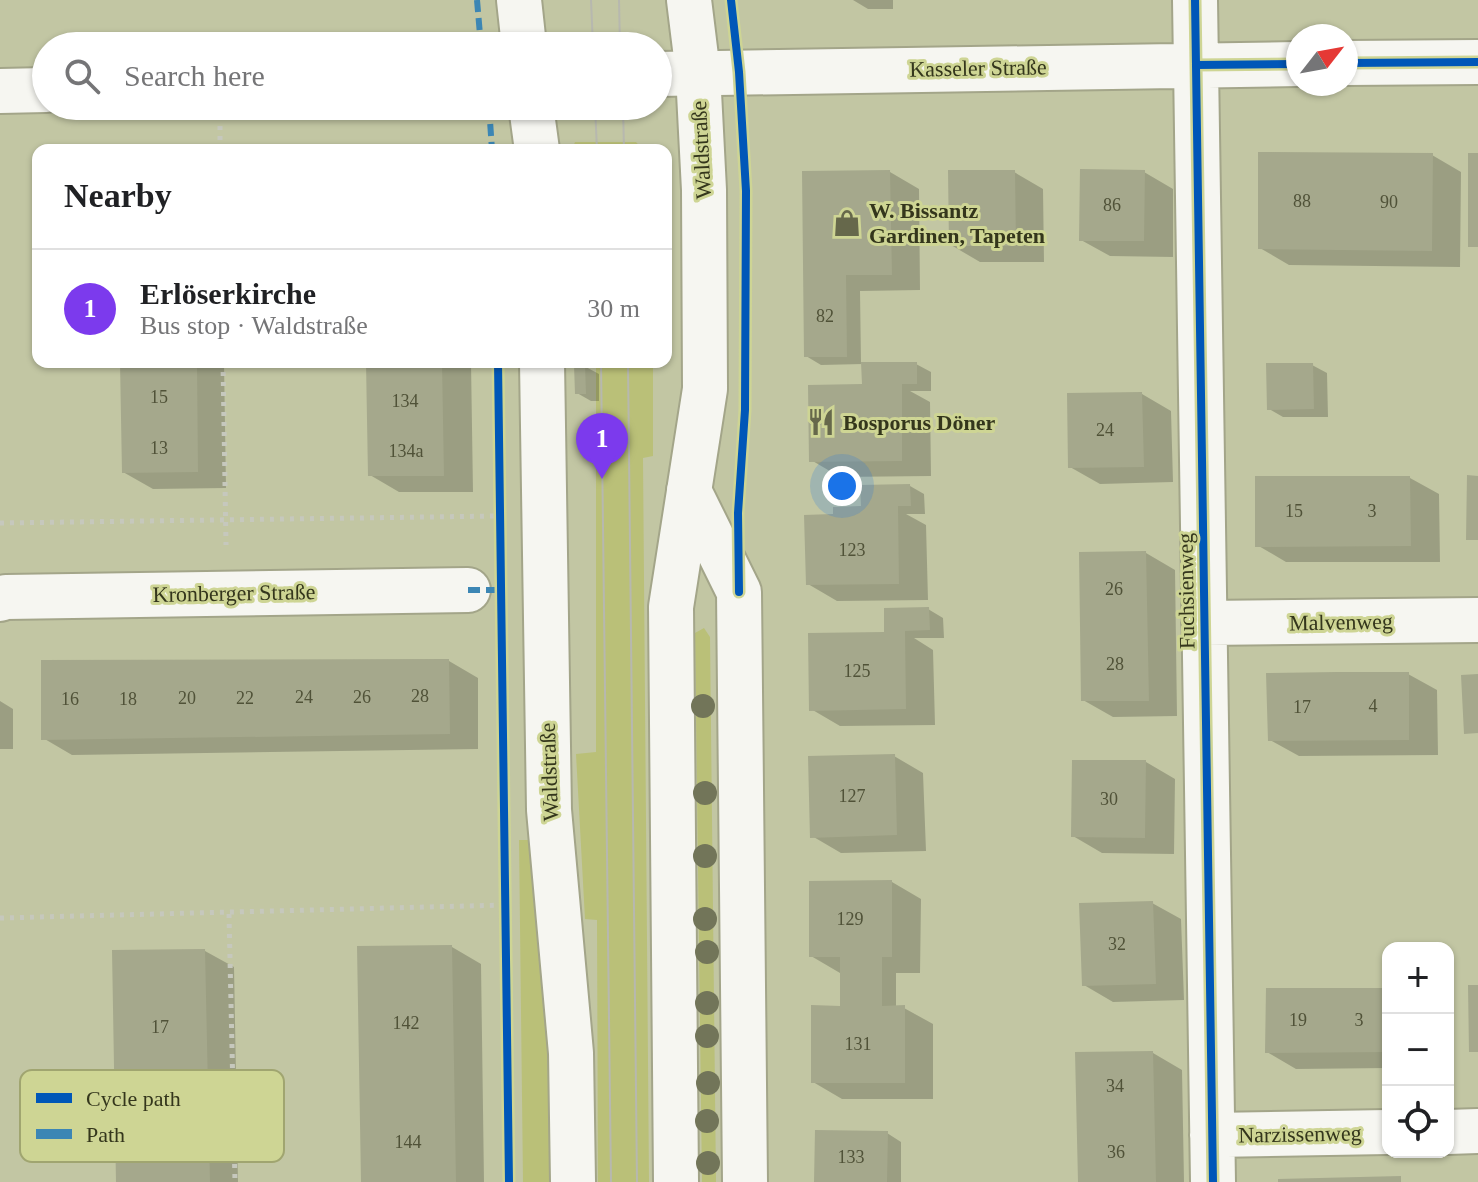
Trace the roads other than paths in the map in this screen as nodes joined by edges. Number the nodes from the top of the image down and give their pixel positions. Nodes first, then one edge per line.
1 (519, 0) edge
2 (689, 0) edge
3 (1195, 0) edge
4 (522, 32) edge
5 (1478, 62) edge
6 (1358, 63) edge
7 (1286, 64) edge
8 (1196, 65) junction
9 (678, 73) edge
10 (32, 90) edge
11 (0, 91) edge
12 (533, 120) edge
13 (536, 144) edge
14 (542, 368) edge
15 (689, 491) junction
16 (468, 590) dead end
17 (0, 599) edge
18 (1478, 620) edge
19 (1204, 623) junction
20 (1478, 1131) edge
21 (1382, 1132) edge
22 (1454, 1132) edge
23 (1212, 1135) junction
24 (573, 1182) edge
25 (676, 1182) edge
26 (745, 1182) edge
27 (1213, 1182) edge

1 - 4 street
2 - 9 street, Waldstraße
3 - 8 street, Fuchsienweg
5 - 6 street
7 - 8 street, Kasseler Straße
8 - 9 street, Kasseler Straße
8 - 19 street, Fuchsienweg
9 - 15 street, Waldstraße
10 - 11 street
12 - 13 street
14 - 24 street, Waldstraße
15 - 25 street, Waldstraße
15 - 26 street
16 - 17 street, Kronberger Straße
18 - 19 street, Malvenweg
19 - 23 street, Fuchsienweg
20 - 22 street
21 - 23 street, Narzissenweg
23 - 27 street, Fuchsienweg

